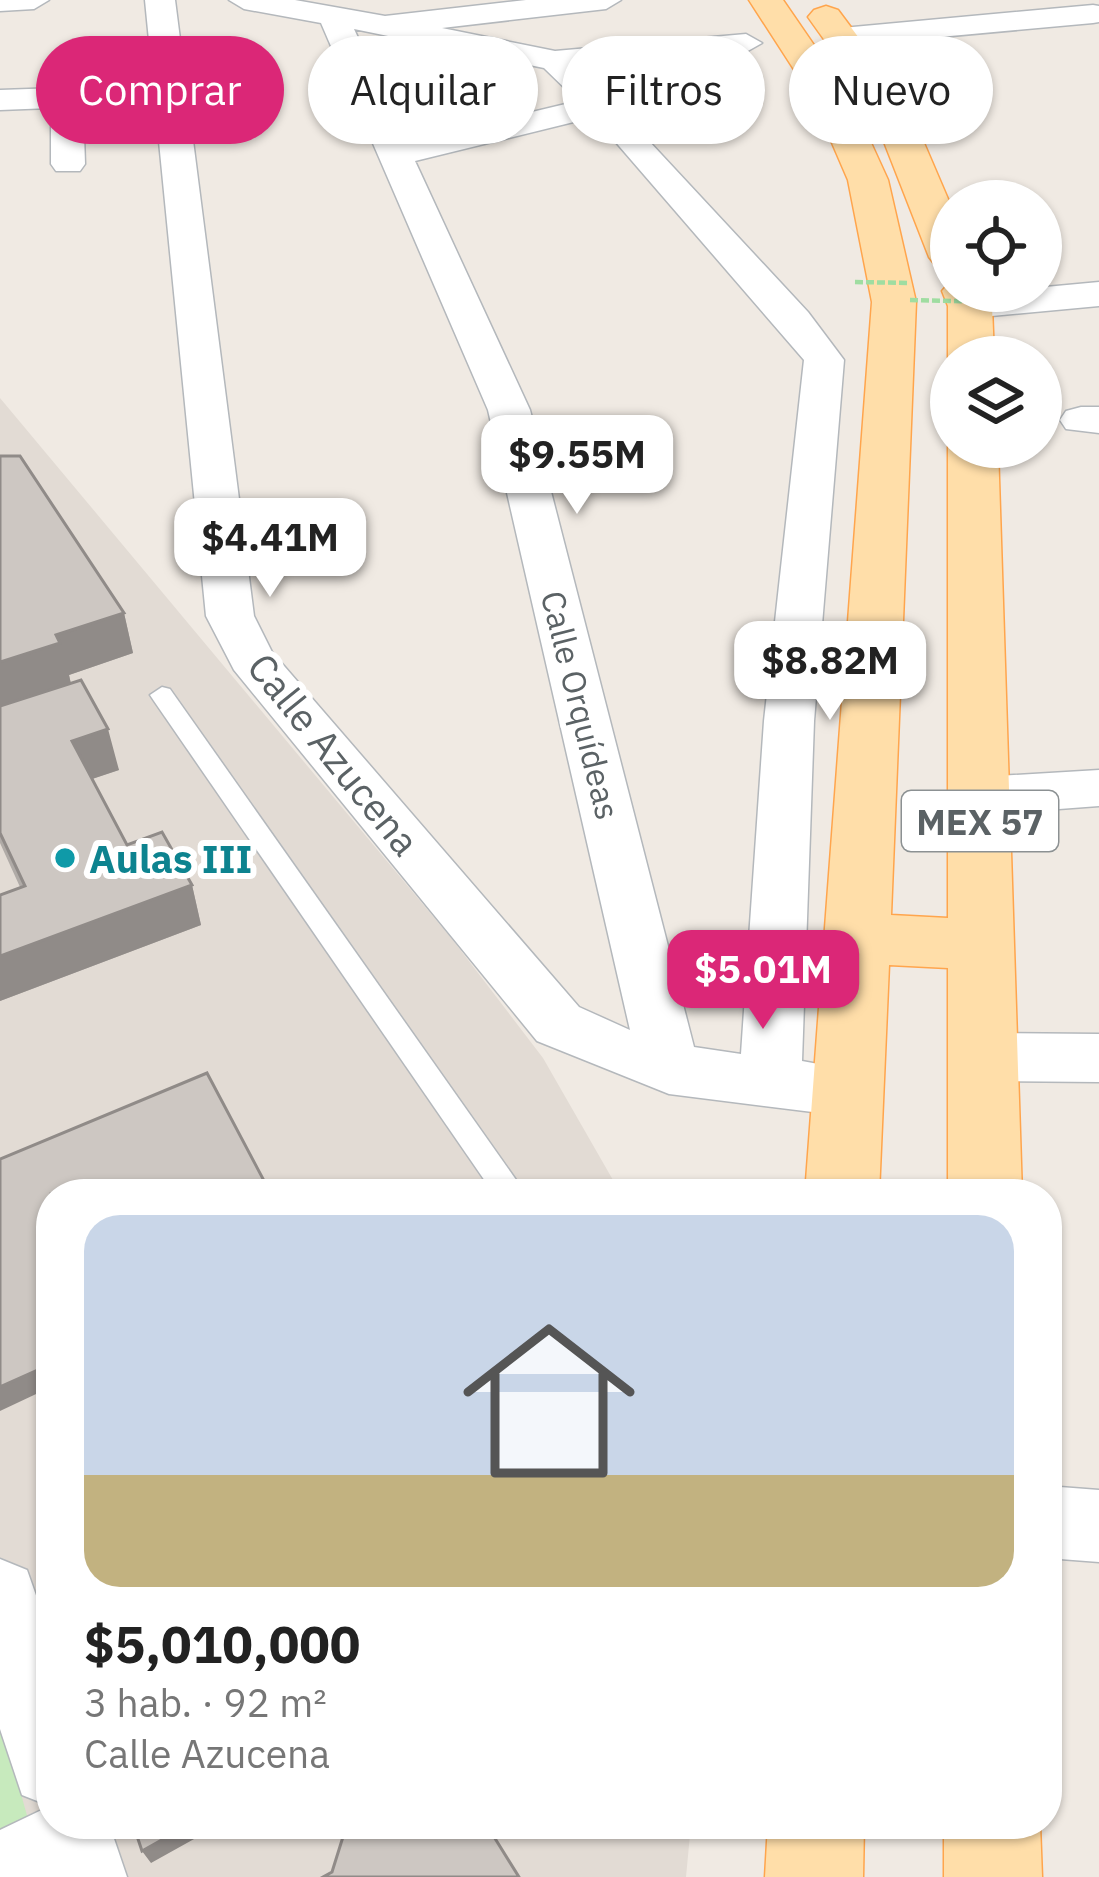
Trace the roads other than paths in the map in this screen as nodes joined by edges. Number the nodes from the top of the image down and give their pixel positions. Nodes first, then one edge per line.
1 (34, 0) edge
2 (160, 0) edge
3 (244, 0) edge
4 (606, 0) edge
5 (813, 0) edge
6 (0, 2) edge
7 (1094, 14) dead end
8 (333, 16) junction
9 (756, 21) edge
10 (385, 25) junction
11 (841, 36) edge
12 (853, 36) edge
13 (555, 61) junction
14 (562, 68) edge
15 (0, 100) edge
16 (562, 115) edge
17 (636, 144) edge
18 (905, 144) edge
19 (396, 155) junction
20 (68, 164) dead end
21 (930, 205) edge
22 (1099, 294) edge
23 (1062, 296) edge
24 (824, 361) junction
25 (890, 361) junction
26 (973, 468) edge
27 (162, 695) dead end
28 (1099, 788) edge
29 (980, 796) junction
30 (860, 938) junction
31 (980, 945) junction
32 (985, 1057) junction
33 (1099, 1058) edge
34 (669, 1070) junction
35 (770, 1082) junction
36 (845, 1091) junction
37 (501, 1179) edge
38 (842, 1179) edge
39 (986, 1179) edge
40 (1062, 1523) edge
41 (1099, 1526) edge
42 (0, 1597) edge
43 (36, 1716) edge
44 (51, 1839) edge
45 (815, 1839) edge
46 (992, 1839) edge
47 (0, 1875) edge
48 (814, 1877) edge
49 (993, 1877) edge

1 - 6 street
2 - 34 street, Calle Azucena
3 - 8 street
4 - 10 street
5 - 11 main road
7 - 12 street
8 - 10 street
8 - 19 street, Calle Orquídeas
9 - 13 street
9 - 25 main road, MEX 57
10 - 13 street
13 - 14 street
15 - 20 street
16 - 19 street
17 - 24 street
18 - 21 main road
19 - 34 street, Calle Orquídeas
22 - 23 street
24 - 25 street
24 - 35 street
25 - 30 main road, MEX 57
26 - 29 main road, MEX 57
27 - 37 lane
28 - 29 street
29 - 31 main road, MEX 57
30 - 31 main road
30 - 36 main road, MEX 57
31 - 32 main road, MEX 57
32 - 33 street
32 - 39 main road, MEX 57
34 - 35 street, Calle Azucena
35 - 36 street, Calle Azucena
36 - 38 main road, MEX 57
40 - 41 street
42 - 43 street
44 - 47 street
45 - 48 main road
46 - 49 main road

